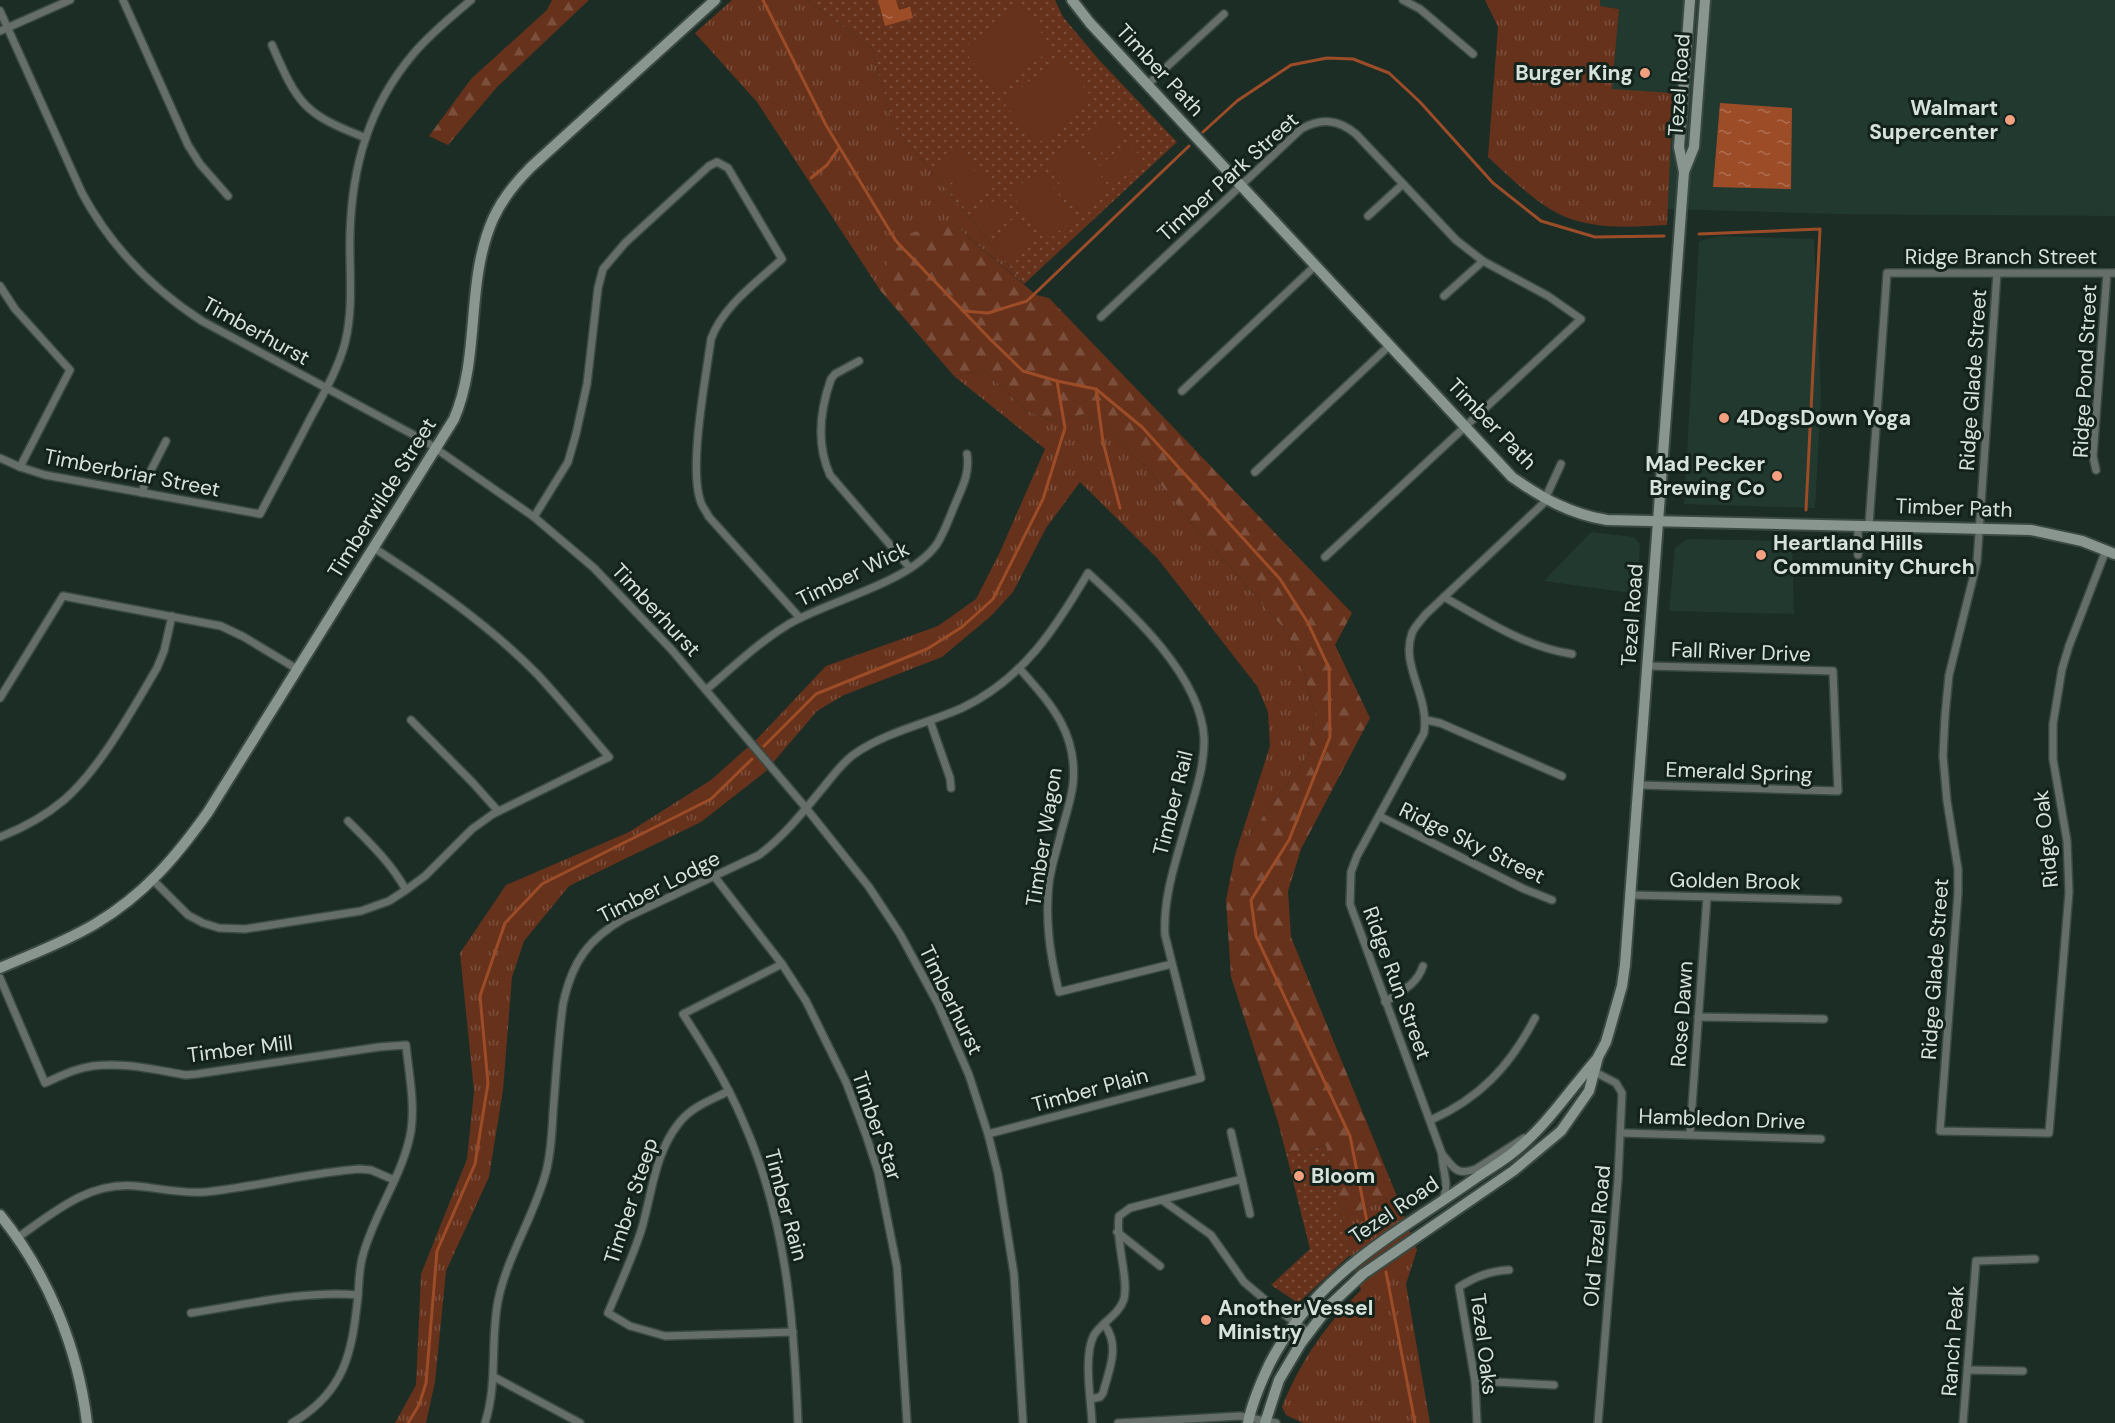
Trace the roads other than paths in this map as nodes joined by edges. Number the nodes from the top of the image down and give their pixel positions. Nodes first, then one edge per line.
1 (70, 0) edge
2 (123, 0) edge
3 (471, 0) edge
4 (1072, 0) edge
5 (1403, 0) edge
6 (1690, 0) edge
7 (1705, 0) edge
8 (713, 2) edge
9 (0, 11) edge
10 (1224, 14) dead end
11 (8, 27) junction
12 (0, 31) edge
13 (272, 45) dead end
14 (1473, 54) dead end
15 (1147, 85) junction
16 (366, 138) junction
17 (1684, 172) junction
18 (1403, 184) junction
19 (1241, 186) junction
20 (228, 196) dead end
21 (1368, 216) dead end
22 (1483, 261) junction
23 (1315, 266) junction
24 (1997, 273) junction
25 (2111, 273) edge
26 (0, 286) edge
27 (1444, 296) dead end
28 (1101, 317) dead end
29 (1390, 345) junction
30 (859, 361) dead end
31 (327, 388) junction
32 (1182, 391) dead end
33 (1465, 426) junction
34 (166, 441) dead end
35 (436, 449) junction
36 (967, 454) dead end
37 (0, 458) edge
38 (1561, 464) dead end
39 (20, 467) junction
40 (2097, 470) dead end
41 (1255, 472) dead end
42 (141, 492) junction
43 (1546, 500) junction
44 (534, 518) junction
45 (1658, 521) junction
46 (1858, 525) junction
47 (1869, 525) junction
48 (1979, 528) junction
49 (374, 548) junction
50 (2110, 552) edge
51 (1858, 555) dead end
52 (1325, 557) dead end
53 (910, 568) junction
54 (1088, 573) joint
55 (1444, 597) junction
56 (172, 616) junction
57 (800, 618) junction
58 (1572, 654) dead end
59 (1648, 666) junction
60 (1019, 668) junction
61 (297, 669) junction
62 (706, 690) junction
63 (0, 698) edge
64 (411, 720) dead end
65 (1426, 720) junction
66 (930, 721) junction
67 (1562, 776) dead end
68 (1639, 785) junction
69 (951, 788) dead end
70 (1838, 791) joint
71 (806, 808) junction
72 (498, 811) junction
73 (1379, 816) junction
74 (348, 821) dead end
75 (0, 837) edge
76 (714, 876) junction
77 (153, 880) junction
78 (406, 890) junction
79 (1631, 895) junction
80 (1707, 897) junction
81 (1552, 900) dead end
82 (1838, 900) dead end
83 (782, 964) junction
84 (1172, 964) junction
85 (1423, 966) dead end
86 (0, 968) edge
87 (0, 978) edge
88 (1385, 1002) junction
89 (1698, 1017) junction
90 (1535, 1018) dead end
91 (1824, 1019) dead end
92 (1592, 1071) junction
93 (1201, 1077) joint
94 (729, 1091) junction
95 (1431, 1120) junction
96 (1540, 1128) junction
97 (1231, 1132) dead end
98 (1622, 1132) junction
99 (2049, 1133) joint
100 (988, 1134) junction
101 (1690, 1134) junction
102 (1821, 1139) dead end
103 (1442, 1154) junction
104 (1242, 1179) junction
105 (394, 1180) junction
106 (1162, 1200) junction
107 (1442, 1202) junction
108 (1250, 1214) dead end
109 (0, 1215) edge
110 (1117, 1232) junction
111 (17, 1238) junction
112 (2035, 1259) dead end
113 (1160, 1266) dead end
114 (1509, 1270) dead end
115 (358, 1295) junction
116 (191, 1313) dead end
117 (1294, 1323) junction
118 (1104, 1324) junction
119 (793, 1332) junction
120 (1308, 1332) junction
121 (1968, 1370) junction
122 (2024, 1371) dead end
123 (494, 1377) junction
124 (1475, 1381) junction
125 (1554, 1385) dead end
126 (1091, 1399) junction
127 (1249, 1420) edge
128 (1269, 1422) edge
129 (87, 1423) edge
130 (292, 1423) edge
131 (485, 1423) edge
132 (580, 1423) edge
133 (798, 1423) edge
134 (907, 1423) edge
135 (1023, 1423) edge
136 (1092, 1423) edge
137 (1118, 1423) edge
138 (1477, 1423) edge
139 (1598, 1423) edge
140 (1963, 1423) edge

1 - 11 street
2 - 20 street
3 - 16 street
4 - 15 street, Timber Path
5 - 14 street
6 - 17 street, Tezel Road
7 - 17 street, Tezel Road
8 - 35 street, Timberwilde Street
9 - 11 street, Timberhurst
10 - 15 street
11 - 12 street
11 - 31 street, Timberhurst
13 - 16 street
15 - 19 street, Timber Path
16 - 31 street
17 - 45 street, Tezel Road
18 - 19 street, Timber Park Street
18 - 21 street
18 - 22 street, Timber Park Street
19 - 23 street, Timber Path
19 - 28 street, Timber Park Street
22 - 27 street
22 - 33 street, Timber Park Street
23 - 29 street, Timber Path
23 - 32 street
24 - 25 street, Ridge Branch Street
24 - 47 street, Ridge Branch Street
24 - 48 street, Ridge Glade Street
25 - 40 street, Ridge Pond Street
26 - 39 street
29 - 33 street, Timber Path
29 - 41 street
30 - 53 street
31 - 35 street, Timberhurst
31 - 42 street, Timberbriar Street
33 - 43 street, Timber Path
33 - 52 street
34 - 42 street
35 - 44 street, Timberhurst
35 - 49 street, Timberwilde Street
36 - 53 street, Timber Wick
37 - 39 street, Timberbriar Street
38 - 43 street
39 - 42 street, Timberbriar Street
43 - 45 street, Timber Path
43 - 55 street
44 - 57 street
44 - 62 street, Timberhurst
45 - 46 street, Timber Path
45 - 59 street, Tezel Road
46 - 47 street, Timber Path
46 - 51 street
47 - 48 street, Timber Path
48 - 50 street, Timber Path
48 - 99 street, Ridge Glade Street
49 - 61 street, Timberwilde Street
49 - 72 street
50 - 99 street, Ridge Oak
53 - 57 street, Timber Wick
54 - 60 street, Timber Lodge
54 - 84 street, Timber Rail
55 - 58 street
55 - 65 street
56 - 61 street
56 - 63 street
56 - 75 street
57 - 62 street, Timber Wick
59 - 68 street, Tezel Road
59 - 70 street, Fall River Drive
60 - 66 street, Timber Lodge
60 - 84 street, Timber Wagon
61 - 77 street, Timberwilde Street
62 - 71 street, Timberhurst
64 - 72 street
65 - 67 street
65 - 73 street, Ridge Run Street
66 - 69 street
66 - 71 street, Timber Lodge
68 - 70 street, Emerald Spring
68 - 79 street, Tezel Road
71 - 76 street, Timber Lodge
71 - 100 street, Timberhurst
72 - 78 street
73 - 81 street, Ridge Sky Street
73 - 88 street, Ridge Run Street
74 - 78 street
76 - 83 street, Timber Star
76 - 123 street, Timber Lodge
77 - 78 street
77 - 86 street, Timberwilde Street
79 - 80 street, Golden Brook
79 - 92 street, Tezel Road
80 - 82 street, Golden Brook
80 - 89 street, Rose Dawn
83 - 94 street, Timber Rain
83 - 134 street, Timber Star
84 - 93 street, Timber Rail
85 - 88 street
87 - 105 street, Timber Mill
88 - 95 street, Ridge Run Street
89 - 91 street
89 - 101 street, Rose Dawn
90 - 95 street
92 - 96 street, Tezel Road
92 - 98 street, Old Tezel Road
92 - 120 street, Tezel Road
93 - 100 street, Timber Plain
94 - 119 street, Timber Rain
94 - 119 street, Timber Steep
95 - 103 street, Ridge Run Street
96 - 103 street
96 - 107 street, Tezel Road
97 - 104 street
98 - 101 street, Hambledon Drive
98 - 139 street, Old Tezel Road
100 - 135 street, Timberhurst
101 - 102 street, Hambledon Drive
103 - 107 street, Ridge Run Street
104 - 106 street
104 - 108 street
105 - 111 street
105 - 115 street
106 - 110 street
106 - 117 street
107 - 117 street, Tezel Road
109 - 111 street
110 - 113 street
110 - 118 street
111 - 129 street
112 - 121 street, Ranch Peak
114 - 124 street, Tezel Oaks
115 - 116 street
115 - 130 street
117 - 120 street
117 - 127 street, Tezel Road
118 - 126 street
118 - 126 street
119 - 133 street, Timber Rain
120 - 128 street, Tezel Road
121 - 122 street
121 - 140 street, Ranch Peak
123 - 131 street, Timber Lodge
123 - 132 street
124 - 125 street
124 - 138 street, Tezel Oaks
126 - 136 street
127 - 128 street
127 - 137 street

